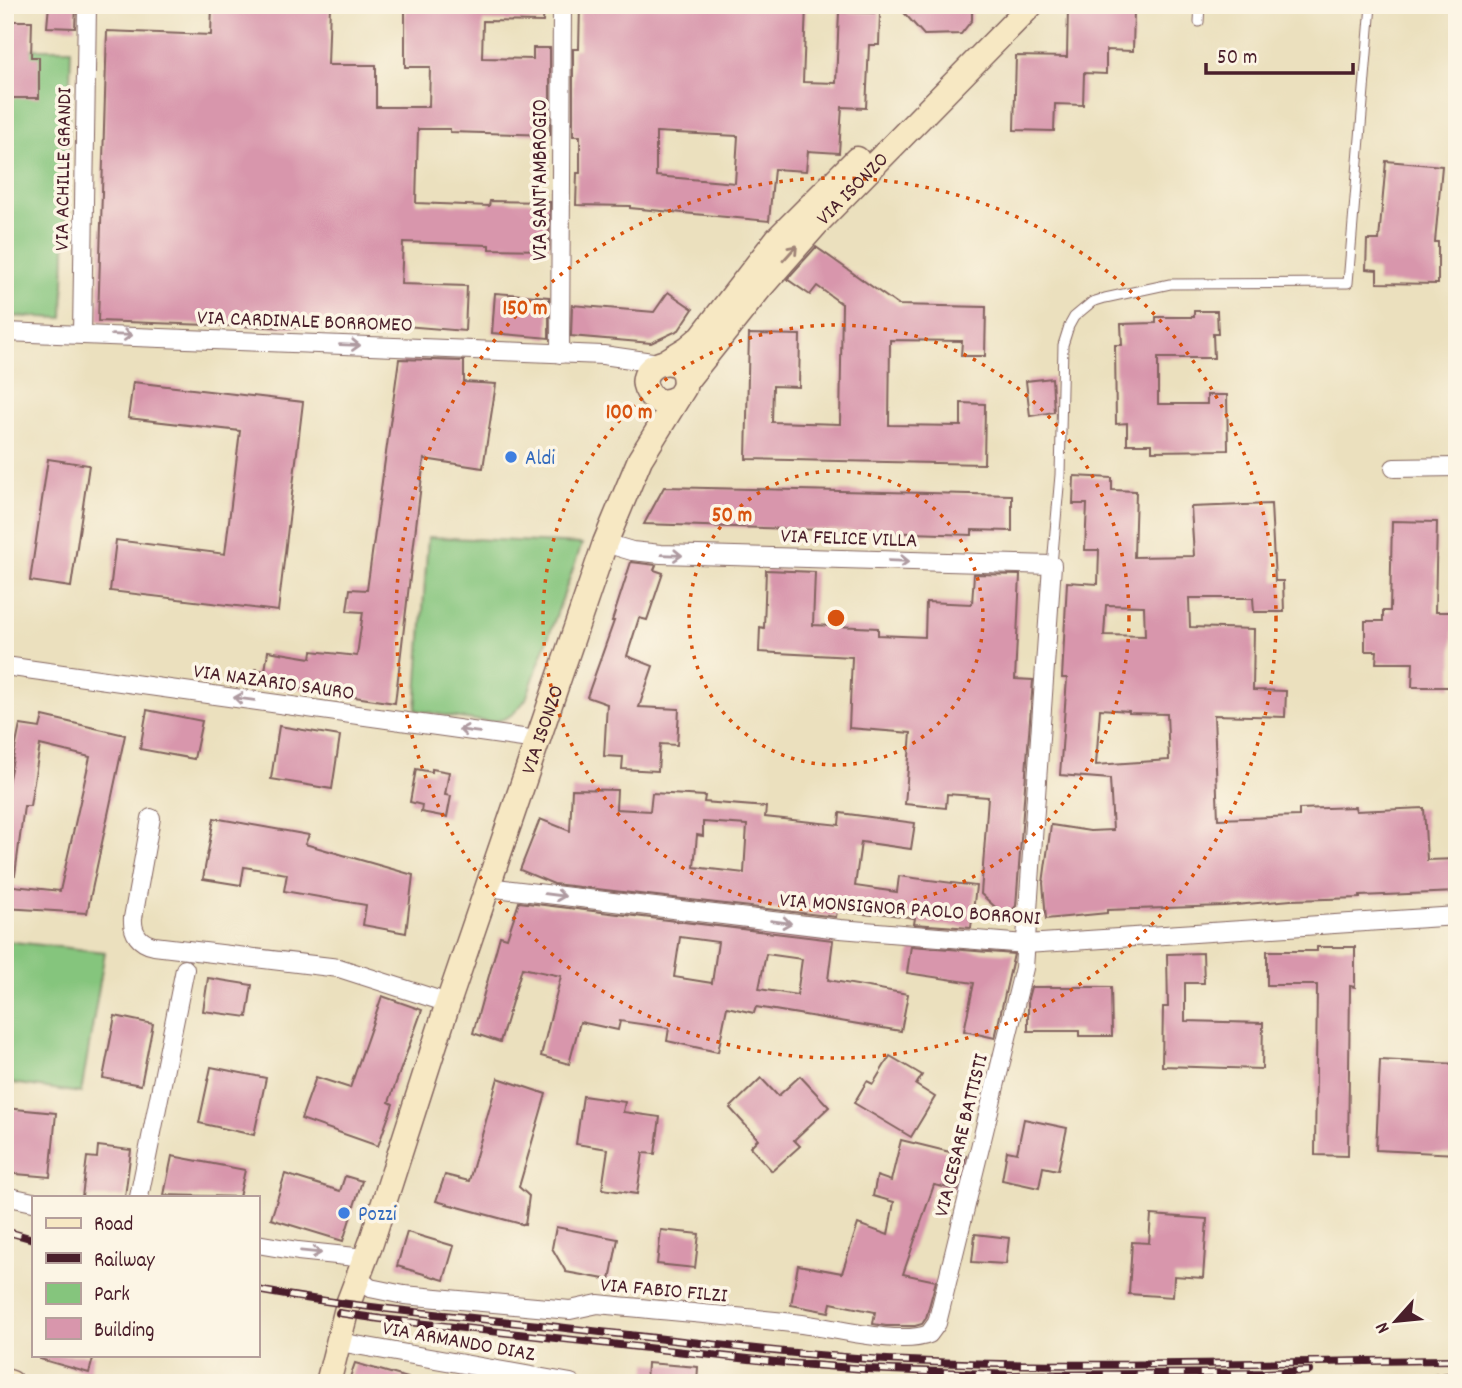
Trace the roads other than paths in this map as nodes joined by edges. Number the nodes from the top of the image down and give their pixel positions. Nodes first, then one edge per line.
1 (88, 5) edge
2 (562, 5) edge
3 (1011, 5) edge
4 (1031, 5) edge
5 (1200, 5) edge
6 (1371, 5) edge
7 (1199, 22) dead end
8 (5, 332) edge
9 (82, 334) junction
10 (560, 354) junction
11 (603, 355) junction
12 (662, 362) junction
13 (681, 390) junction
14 (649, 392) junction
15 (640, 459) junction
16 (1457, 467) edge
17 (1394, 468) dead end
18 (605, 543) junction
19 (1052, 565) junction
20 (5, 666) edge
21 (537, 740) junction
22 (151, 818) dead end
23 (487, 887) junction
24 (1457, 916) edge
25 (1026, 944) junction
26 (185, 968) dead end
27 (448, 1003) junction
28 (5, 1196) edge
29 (139, 1196) edge
30 (32, 1202) edge
31 (259, 1244) edge
32 (361, 1267) junction
33 (929, 1334) joint
34 (339, 1342) junction
35 (5, 1381) edge
36 (11, 1383) edge
37 (328, 1383) edge
38 (571, 1383) edge

1 - 9 street, VIA ACHILLE GRANDI
2 - 10 street, VIA SANT'AMBROGIO
3 - 12 street, VIA ISONZO
13 -> 4 street, VIA ISONZO
5 - 7 lane
6 - 19 lane
8 - 9 street, VIA CARDINALE BORROMEO
9 -> 10 street, VIA CARDINALE BORROMEO
10 - 11 street, VIA CARDINALE BORROMEO
11 - 12 street, VIA CARDINALE BORROMEO
11 - 14 street
12 - 13 street
12 - 14 street
13 - 14 street
13 - 15 street, VIA ISONZO
14 - 15 street, VIA ISONZO
15 - 18 street, VIA ISONZO
16 - 17 street
18 -> 19 street, VIA FELICE VILLA
18 - 21 street, VIA ISONZO
19 - 25 street, VIA CESARE BATTISTI
21 -> 20 street, VIA NAZARIO SAURO
21 - 23 street, VIA ISONZO
22 - 27 street
23 -> 25 street, VIA MONSIGNOR PAOLO BORRONI
23 - 27 street, VIA ISONZO
24 - 25 street, VIA MONSIGNOR PAOLO BORRONI
25 - 33 street, VIA CESARE BATTISTI
26 - 29 street
27 - 32 street, VIA ISONZO
28 - 30 street
31 -> 32 street
32 - 33 street, VIA FABIO FILZI
32 - 34 street, VIA ISONZO
34 - 37 street, VIA ISONZO
34 - 38 street, VIA ARMANDO DIAZ
35 - 36 street

